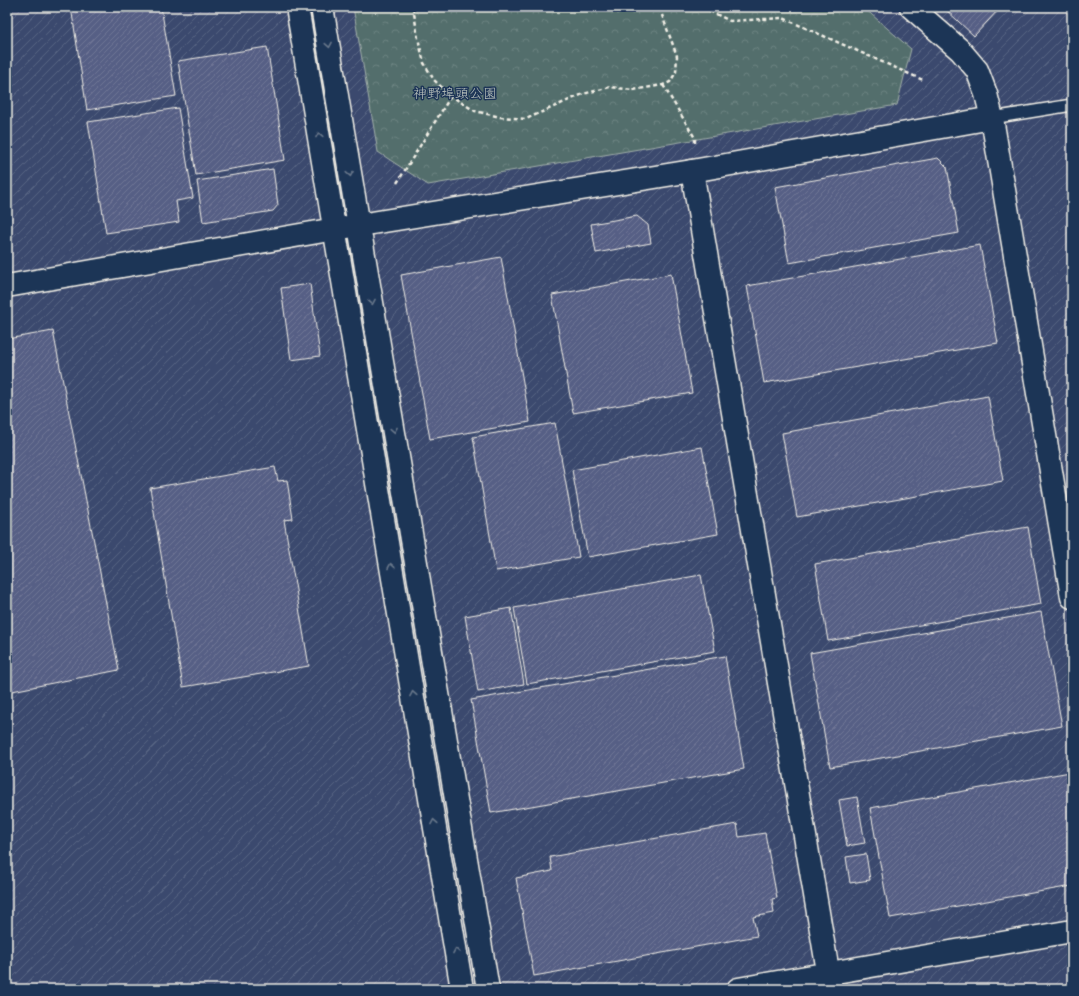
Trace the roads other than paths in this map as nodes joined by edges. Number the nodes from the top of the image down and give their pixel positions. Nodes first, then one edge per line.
1 (297, 7) edge
2 (322, 7) edge
3 (911, 7) edge
4 (1072, 106) edge
5 (992, 118) junction
6 (692, 171) junction
7 (359, 225) junction
8 (335, 229) junction
9 (7, 286) edge
10 (1072, 597) edge
11 (1072, 931) edge
12 (829, 982) edge
13 (462, 989) edge
14 (488, 989) edge
15 (738, 989) edge

8 -> 1 street
2 -> 7 street
3 - 5 street
4 - 5 lane
5 - 6 street
5 - 10 street
6 - 7 street
6 - 12 street
7 - 8 street
7 -> 14 street
8 - 9 street
13 -> 8 street
11 - 12 street
12 - 15 street

